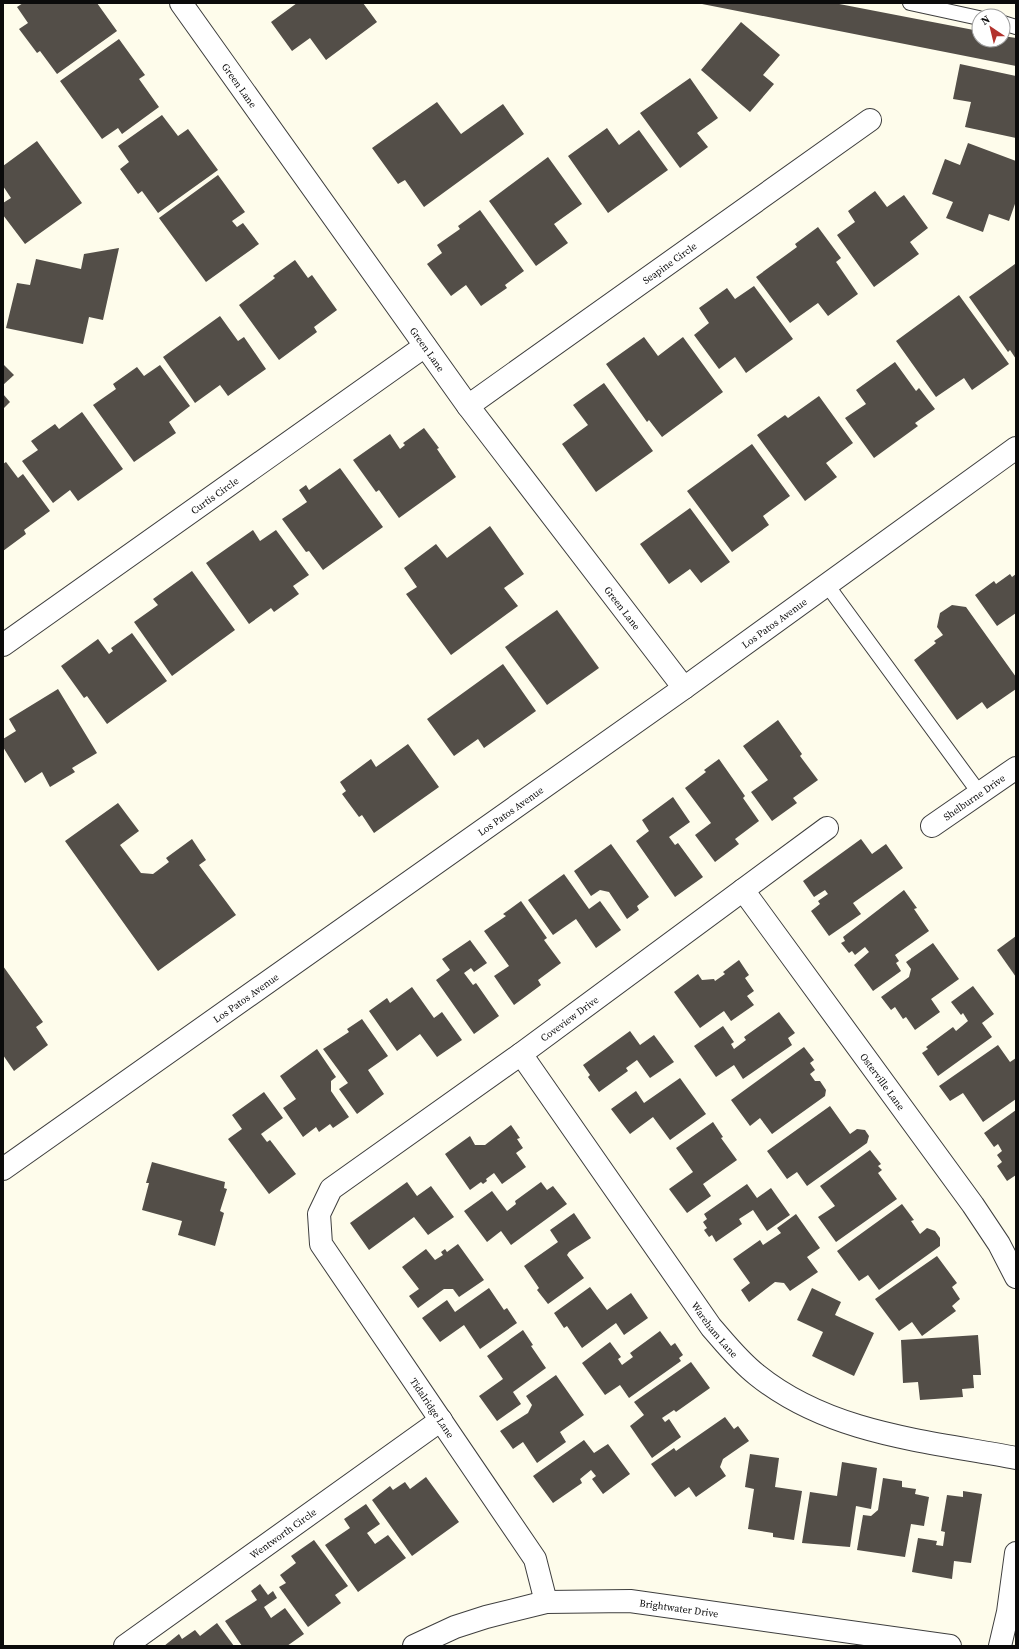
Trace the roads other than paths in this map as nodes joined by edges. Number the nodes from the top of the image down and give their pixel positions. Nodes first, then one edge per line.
1 (182, 3) edge
2 (910, 3) edge
3 (971, 16) edge
4 (870, 120) dead end
5 (425, 346) junction
6 (468, 406) junction
7 (1016, 448) edge
8 (827, 585) junction
9 (3, 645) edge
10 (684, 688) junction
11 (1016, 768) edge
12 (980, 794) junction
13 (932, 826) dead end
14 (827, 828) dead end
15 (743, 890) junction
16 (521, 1054) junction
17 (3, 1169) edge
18 (319, 1214) joint
19 (1016, 1277) edge
20 (441, 1420) junction
21 (1016, 1458) edge
22 (1016, 1553) edge
23 (546, 1602) junction
24 (125, 1646) edge
25 (414, 1646) edge
26 (950, 1646) edge
27 (1000, 1646) edge

1 - 5 street, Green Lane
2 - 3 lane
4 - 6 street, Seapine Circle
5 - 6 street, Green Lane
5 - 9 street, Curtis Circle
6 - 10 street, Green Lane
7 - 8 street, Los Patos Avenue
8 - 10 street, Los Patos Avenue
8 - 12 lane
10 - 17 street, Los Patos Avenue
11 - 12 street, Shelburne Drive
12 - 13 street, Shelburne Drive
14 - 15 street, Coveview Drive
15 - 16 street, Coveview Drive
15 - 19 street, Osterville Lane
16 - 18 street, Coveview Drive
16 - 21 street, Wareham Lane
18 - 20 street, Tidalridge Lane
20 - 23 street, Tidalridge Lane
20 - 24 street, Wentworth Circle
22 - 27 street
23 - 25 street, Brightwater Drive
23 - 26 street, Brightwater Drive

